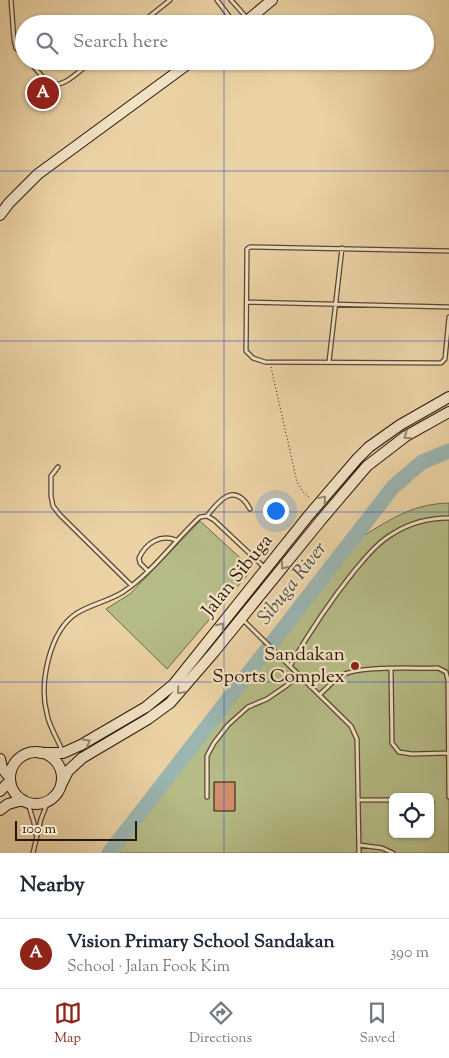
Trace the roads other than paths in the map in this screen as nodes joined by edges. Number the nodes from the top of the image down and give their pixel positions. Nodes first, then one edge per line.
1 (11, 0) edge
2 (170, 0) edge
3 (217, 0) edge
4 (231, 0) edge
5 (272, 0) edge
6 (151, 15) edge
7 (228, 15) edge
8 (241, 15) edge
9 (254, 15) edge
10 (15, 44) edge
11 (37, 70) edge
12 (81, 70) edge
13 (180, 70) edge
14 (0, 215) edge
15 (342, 248) junction
16 (449, 251) edge
17 (247, 302) junction
18 (337, 303) junction
19 (449, 307) edge
20 (449, 317) edge
21 (329, 362) junction
22 (449, 397) edge
23 (449, 412) edge
24 (58, 467) dead end
25 (250, 509) dead end
26 (207, 516) junction
27 (449, 518) edge
28 (176, 540) junction
29 (266, 569) junction
30 (148, 571) junction
31 (131, 585) junction
32 (241, 618) junction
33 (290, 666) junction
34 (391, 669) junction
35 (299, 675) junction
36 (319, 695) junction
37 (0, 753) edge
38 (40, 753) junction
39 (63, 753) junction
40 (449, 753) edge
41 (0, 760) edge
42 (16, 762) junction
43 (10, 779) junction
44 (61, 785) junction
45 (0, 791) edge
46 (208, 797) dead end
47 (449, 797) edge
48 (358, 800) junction
49 (389, 800) edge
50 (48, 801) junction
51 (25, 802) junction
52 (0, 810) edge
53 (36, 838) junction
54 (359, 845) junction
55 (33, 853) edge
56 (359, 853) edge
57 (393, 853) edge

1 - 10 lane
2 - 6 lane
3 - 7 lane
4 - 8 lane
5 - 9 main road
11 - 12 lane
13 - 14 main road
15 - 16 lane
15 - 17 lane
15 - 18 lane
17 - 18 lane
17 - 21 lane
18 - 19 lane
18 - 21 lane
20 - 21 lane
29 -> 22 main road, Jalan Sibuga
23 -> 32 main road, Jalan Sibuga
24 - 31 lane
25 - 26 lane
26 - 28 lane
26 - 29 lane
27 - 33 lane
28 - 30 lane
28 - 30 lane
39 -> 29 main road, Jalan Sibuga
30 - 31 lane
31 - 39 lane
32 - 33 lane
32 -> 44 main road, Jalan Sibuga
33 - 35 lane
34 - 36 lane
34 - 40 lane
34 - 40 lane
35 - 36 lane
35 - 46 lane
36 - 48 lane
37 - 42 main road
38 - 39 main road, Jalan Sibuga
38 - 42 main road
38 - 44 main road
40 - 47 lane
41 - 43 main road
42 - 43 main road
43 - 45 main road
43 - 51 main road
44 - 50 main road
48 - 49 lane
48 - 54 lane
50 - 51 main road
50 - 53 lane
51 - 52 main road
51 - 53 lane
53 - 55 lane
54 - 56 lane
54 - 57 lane

